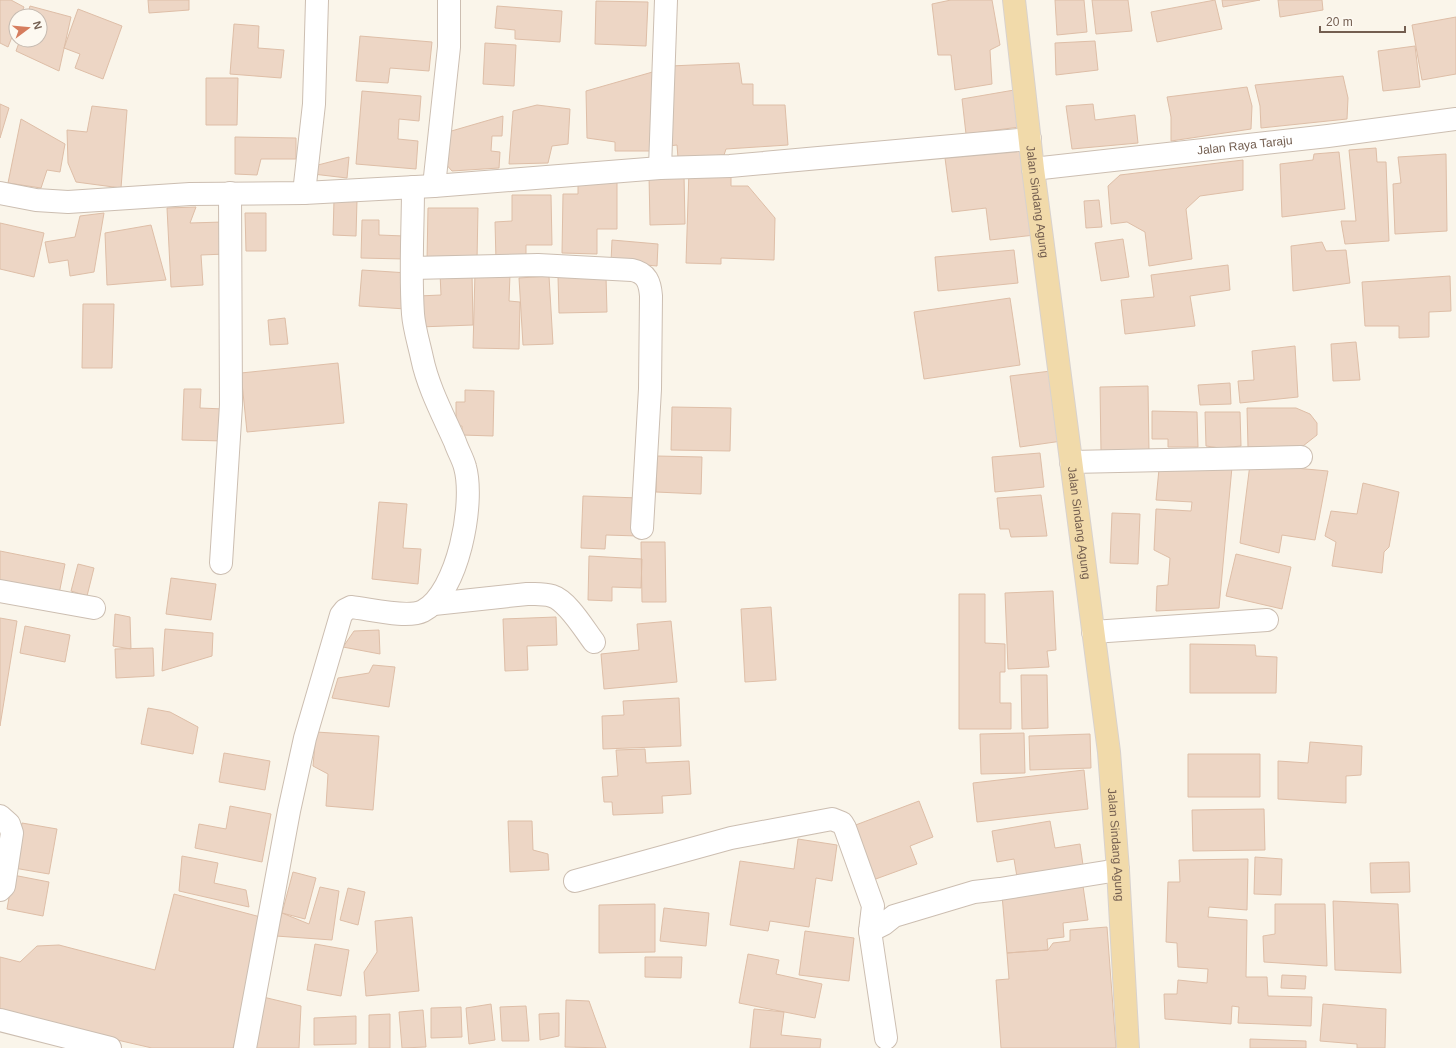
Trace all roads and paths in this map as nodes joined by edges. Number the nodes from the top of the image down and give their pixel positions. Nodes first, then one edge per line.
1 (317, 0) edge
2 (449, 0) edge
3 (666, 0) edge
4 (1014, 0) edge
5 (1456, 119) edge
6 (1030, 139) junction
7 (660, 168) junction
8 (1034, 170) junction
9 (424, 187) junction
10 (0, 193) edge
11 (230, 193) junction
12 (304, 193) junction
13 (412, 268) junction
14 (1301, 457) dead end
15 (1071, 462) junction
16 (642, 528) dead end
17 (221, 563) dead end
18 (0, 591) edge
19 (434, 604) junction
20 (94, 608) dead end
21 (1267, 620) dead end
22 (1093, 632) junction
23 (594, 642) dead end
24 (0, 816) edge
25 (1118, 870) junction
26 (575, 880) dead end
27 (0, 890) edge
28 (870, 931) junction
29 (0, 1020) edge
30 (886, 1038) dead end
31 (110, 1048) edge
32 (245, 1048) edge
33 (1128, 1048) edge

1 - 12 street
2 - 9 street
3 - 7 street
4 - 6 main road, Jalan Sindang Agung
5 - 8 street, Jalan Raya Taraju
6 - 7 street
6 - 8 main road, Jalan Sindang Agung
7 - 9 street
8 - 15 main road, Jalan Sindang Agung
9 - 12 street
9 - 13 street
10 - 11 street
11 - 12 street
11 - 17 street
13 - 16 street
13 - 19 street
14 - 15 street
15 - 22 main road, Jalan Sindang Agung
18 - 20 street
19 - 23 street
19 - 32 street
21 - 22 street
22 - 25 main road, Jalan Sindang Agung
24 - 27 street
25 - 28 street
25 - 33 main road, Jalan Sindang Agung
26 - 28 street
28 - 30 street
29 - 31 street

